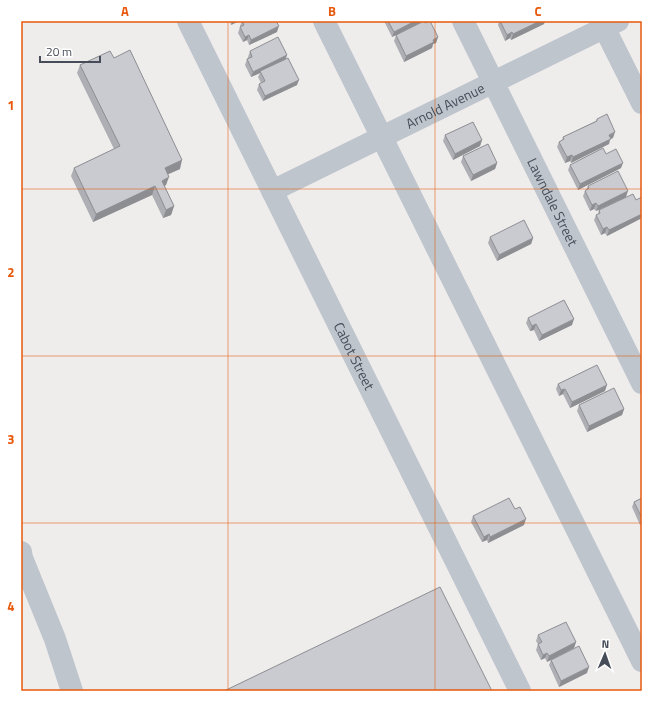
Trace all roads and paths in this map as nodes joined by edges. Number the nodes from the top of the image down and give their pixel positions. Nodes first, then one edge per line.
1 (188, 21) edge
2 (324, 21) edge
3 (463, 21) edge
4 (608, 23) edge
5 (493, 82) junction
6 (642, 103) edge
7 (382, 138) junction
8 (272, 192) junction
9 (642, 383) edge
10 (21, 552) edge
11 (642, 661) edge
12 (72, 691) edge
13 (520, 691) edge

1 - 8 street, Cabot Street
2 - 7 street
3 - 5 street, Lawndale Street
4 - 5 street, Arnold Avenue
4 - 6 street
5 - 7 street, Arnold Avenue
5 - 9 street, Lawndale Street
7 - 8 street, Arnold Avenue
7 - 11 street
8 - 13 street, Cabot Street
10 - 12 street

